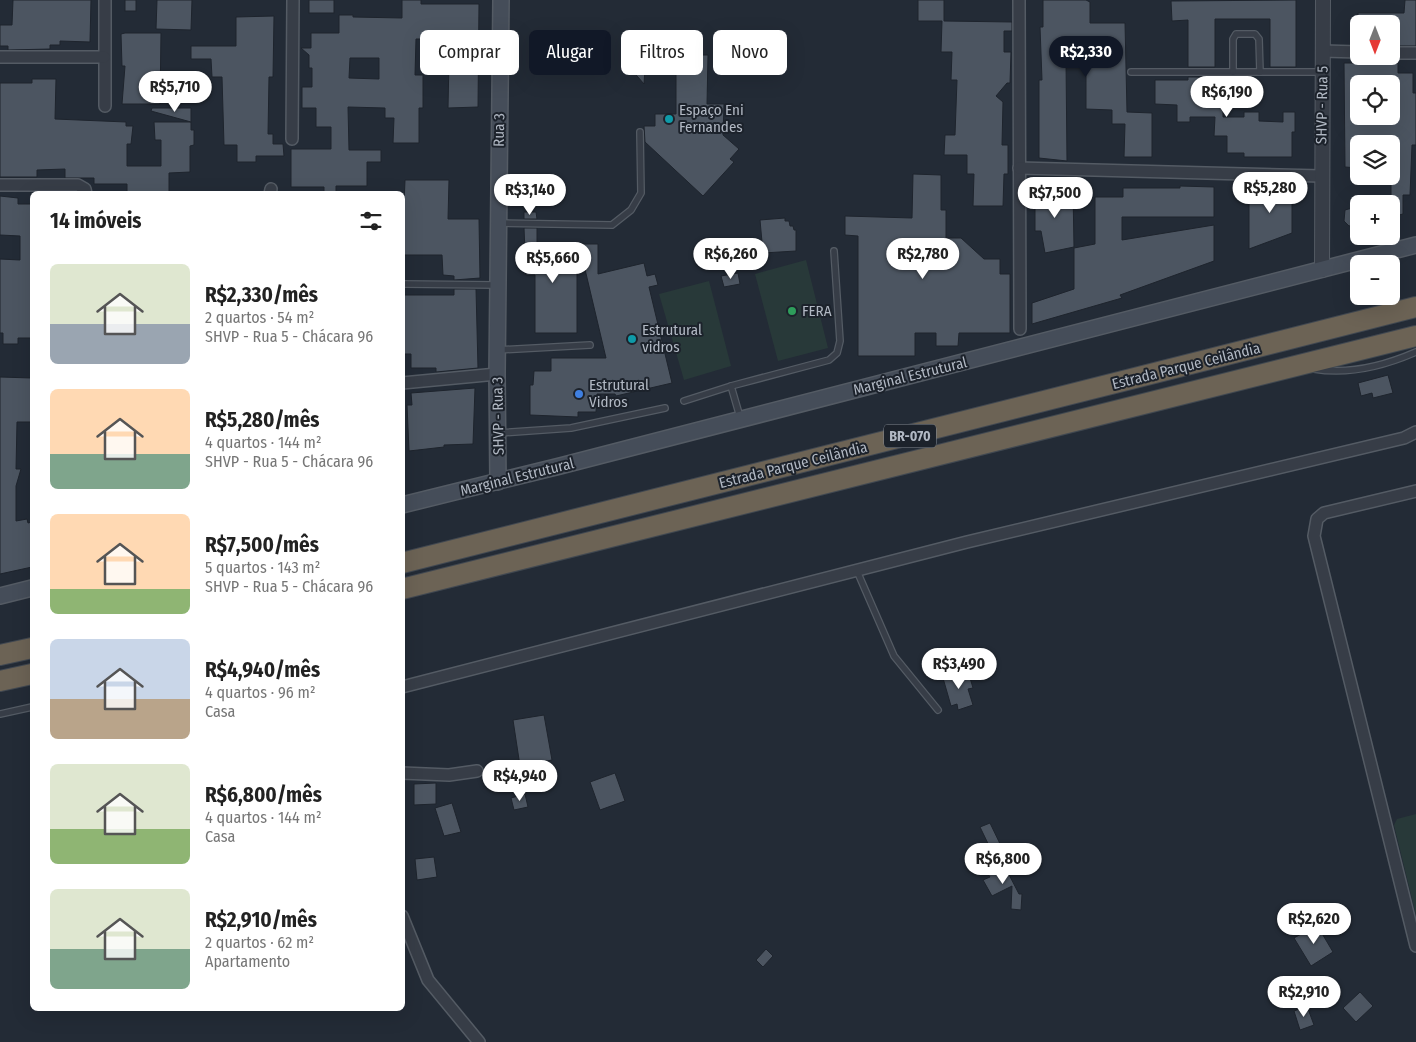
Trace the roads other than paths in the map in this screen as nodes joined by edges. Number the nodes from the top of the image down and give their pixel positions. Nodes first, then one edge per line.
1 (105, 0) edge
2 (294, 0) edge
3 (501, 0) edge
4 (1019, 0) edge
5 (1323, 0) edge
6 (1323, 52) junction
7 (1350, 52) edge
8 (1400, 53) edge
9 (1416, 53) edge
10 (0, 57) edge
11 (104, 57) junction
12 (1131, 72) dead end
13 (1233, 72) junction
14 (1260, 72) junction
15 (1322, 72) junction
16 (106, 106) dead end
17 (640, 132) dead end
18 (292, 139) dead end
19 (1019, 168) junction
20 (1321, 176) junction
21 (0, 186) edge
22 (85, 191) edge
23 (498, 223) junction
24 (1416, 245) edge
25 (834, 251) dead end
26 (1322, 270) junction
27 (405, 284) edge
28 (498, 285) junction
29 (1416, 306) edge
30 (1020, 329) dead end
31 (1416, 336) edge
32 (590, 345) dead end
33 (497, 350) junction
34 (1416, 352) edge
35 (1298, 366) junction
36 (497, 374) junction
37 (405, 383) edge
38 (731, 386) junction
39 (684, 400) dead end
40 (665, 408) dead end
41 (740, 420) junction
42 (1416, 432) edge
43 (498, 433) junction
44 (498, 482) junction
45 (1416, 491) edge
46 (405, 504) edge
47 (405, 562) edge
48 (857, 571) junction
49 (30, 588) edge
50 (405, 588) edge
51 (0, 596) edge
52 (30, 648) edge
53 (0, 655) edge
54 (30, 674) edge
55 (0, 681) edge
56 (405, 686) edge
57 (30, 707) edge
58 (938, 710) dead end
59 (0, 714) edge
60 (477, 771) dead end
61 (405, 773) edge
62 (405, 923) edge
63 (1416, 946) edge
64 (479, 1042) edge

1 - 11 street
2 - 18 street
3 - 23 main road, Rua 3
4 - 19 street
5 - 6 street, SHVP - Rua 5
6 - 7 street
6 - 15 street, SHVP - Rua 5
8 - 9 street
10 - 11 street
11 - 16 street
12 - 13 lane
13 - 14 lane
13 - 14 lane
14 - 15 lane
15 - 20 street, SHVP - Rua 5
17 - 23 lane
19 - 20 street
19 - 30 street
20 - 26 street, SHVP - Rua 5
21 - 22 street
23 - 28 main road, Rua 3
24 - 26 main road, Marginal Estrutural
25 - 38 lane
26 - 41 main road, Marginal Estrutural
27 - 28 lane
28 - 33 main road, Rua 3
29 - 47 highway, Estrada Parque Ceilândia / BR-070
31 - 35 highway, Estrada Parque Ceilândia / BR-070
32 - 33 lane
33 - 36 main road, SHVP - Rua 3
34 - 35 lane
35 - 50 highway, Estrada Parque Ceilândia / BR-070
36 - 37 street
36 - 43 main road, SHVP - Rua 3
38 - 39 lane
38 - 41 lane
40 - 43 lane
41 - 44 main road, Marginal Estrutural
42 - 48 street
43 - 44 main road, SHVP - Rua 3
44 - 46 main road, Marginal Estrutural
45 - 63 street
48 - 56 street
48 - 58 lane
49 - 51 main road
52 - 53 highway
54 - 55 highway
57 - 59 lane
60 - 61 street
62 - 64 street

